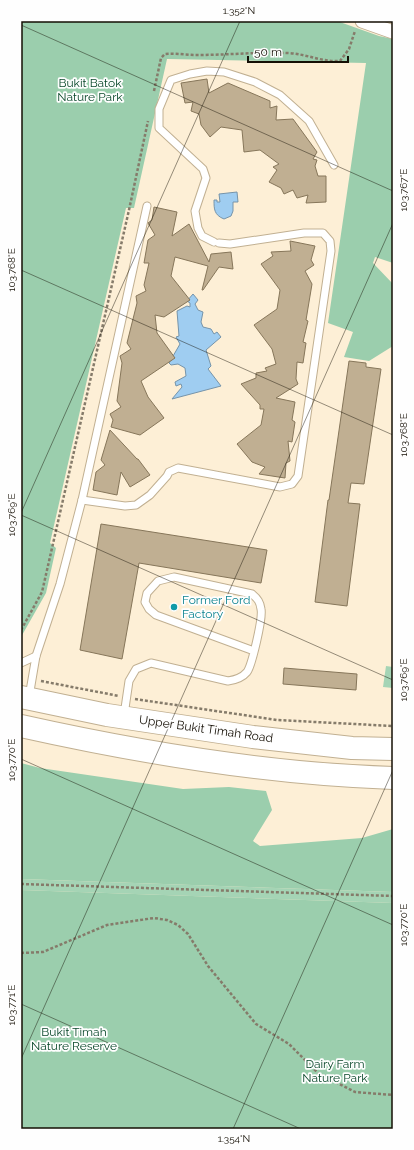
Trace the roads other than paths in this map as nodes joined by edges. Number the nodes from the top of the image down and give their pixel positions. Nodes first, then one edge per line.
1 (359, 25) edge
2 (393, 32) edge
3 (334, 165) dead end
4 (147, 206) dead end
5 (82, 500) junction
6 (254, 651) junction
7 (36, 656) junction
8 (21, 663) edge
9 (27, 692) edge
10 (119, 710) junction
11 (21, 726) edge
12 (323, 744) junction
13 (393, 749) edge
14 (140, 750) junction
15 (364, 777) junction
16 (393, 778) edge

1 - 2 street
3 - 5 lane
4 - 5 lane
5 - 7 lane
6 - 6 lane
6 - 10 lane
7 - 8 lane
7 - 9 lane
9 - 10 highway, Upper Bukit Timah Road
10 - 12 highway, Upper Bukit Timah Road
10 - 14 highway
11 - 14 highway
12 - 13 highway, Upper Bukit Timah Road
12 - 15 highway
14 - 15 highway
15 - 16 highway

